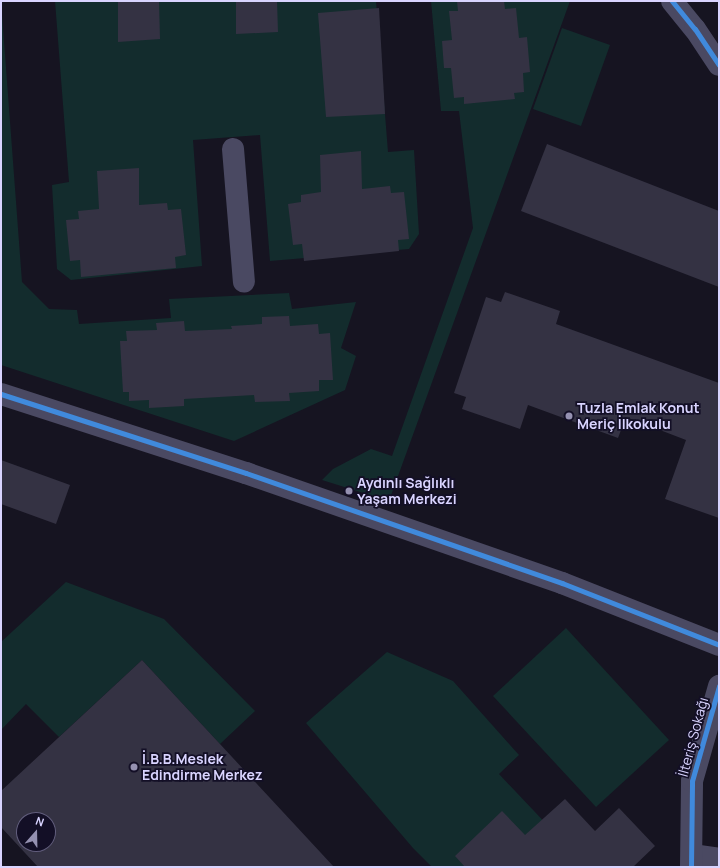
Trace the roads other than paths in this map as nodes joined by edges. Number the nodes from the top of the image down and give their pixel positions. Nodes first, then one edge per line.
1 (672, 1) edge
2 (719, 65) edge
3 (233, 149) dead end
4 (244, 282) dead end
5 (1, 394) edge
6 (719, 645) edge
7 (719, 686) edge
8 (719, 860) edge
9 (692, 861) edge

1 - 2 street
3 - 4 street
5 - 6 street
7 - 9 street, İlteriş Sokağı
8 - 9 street

